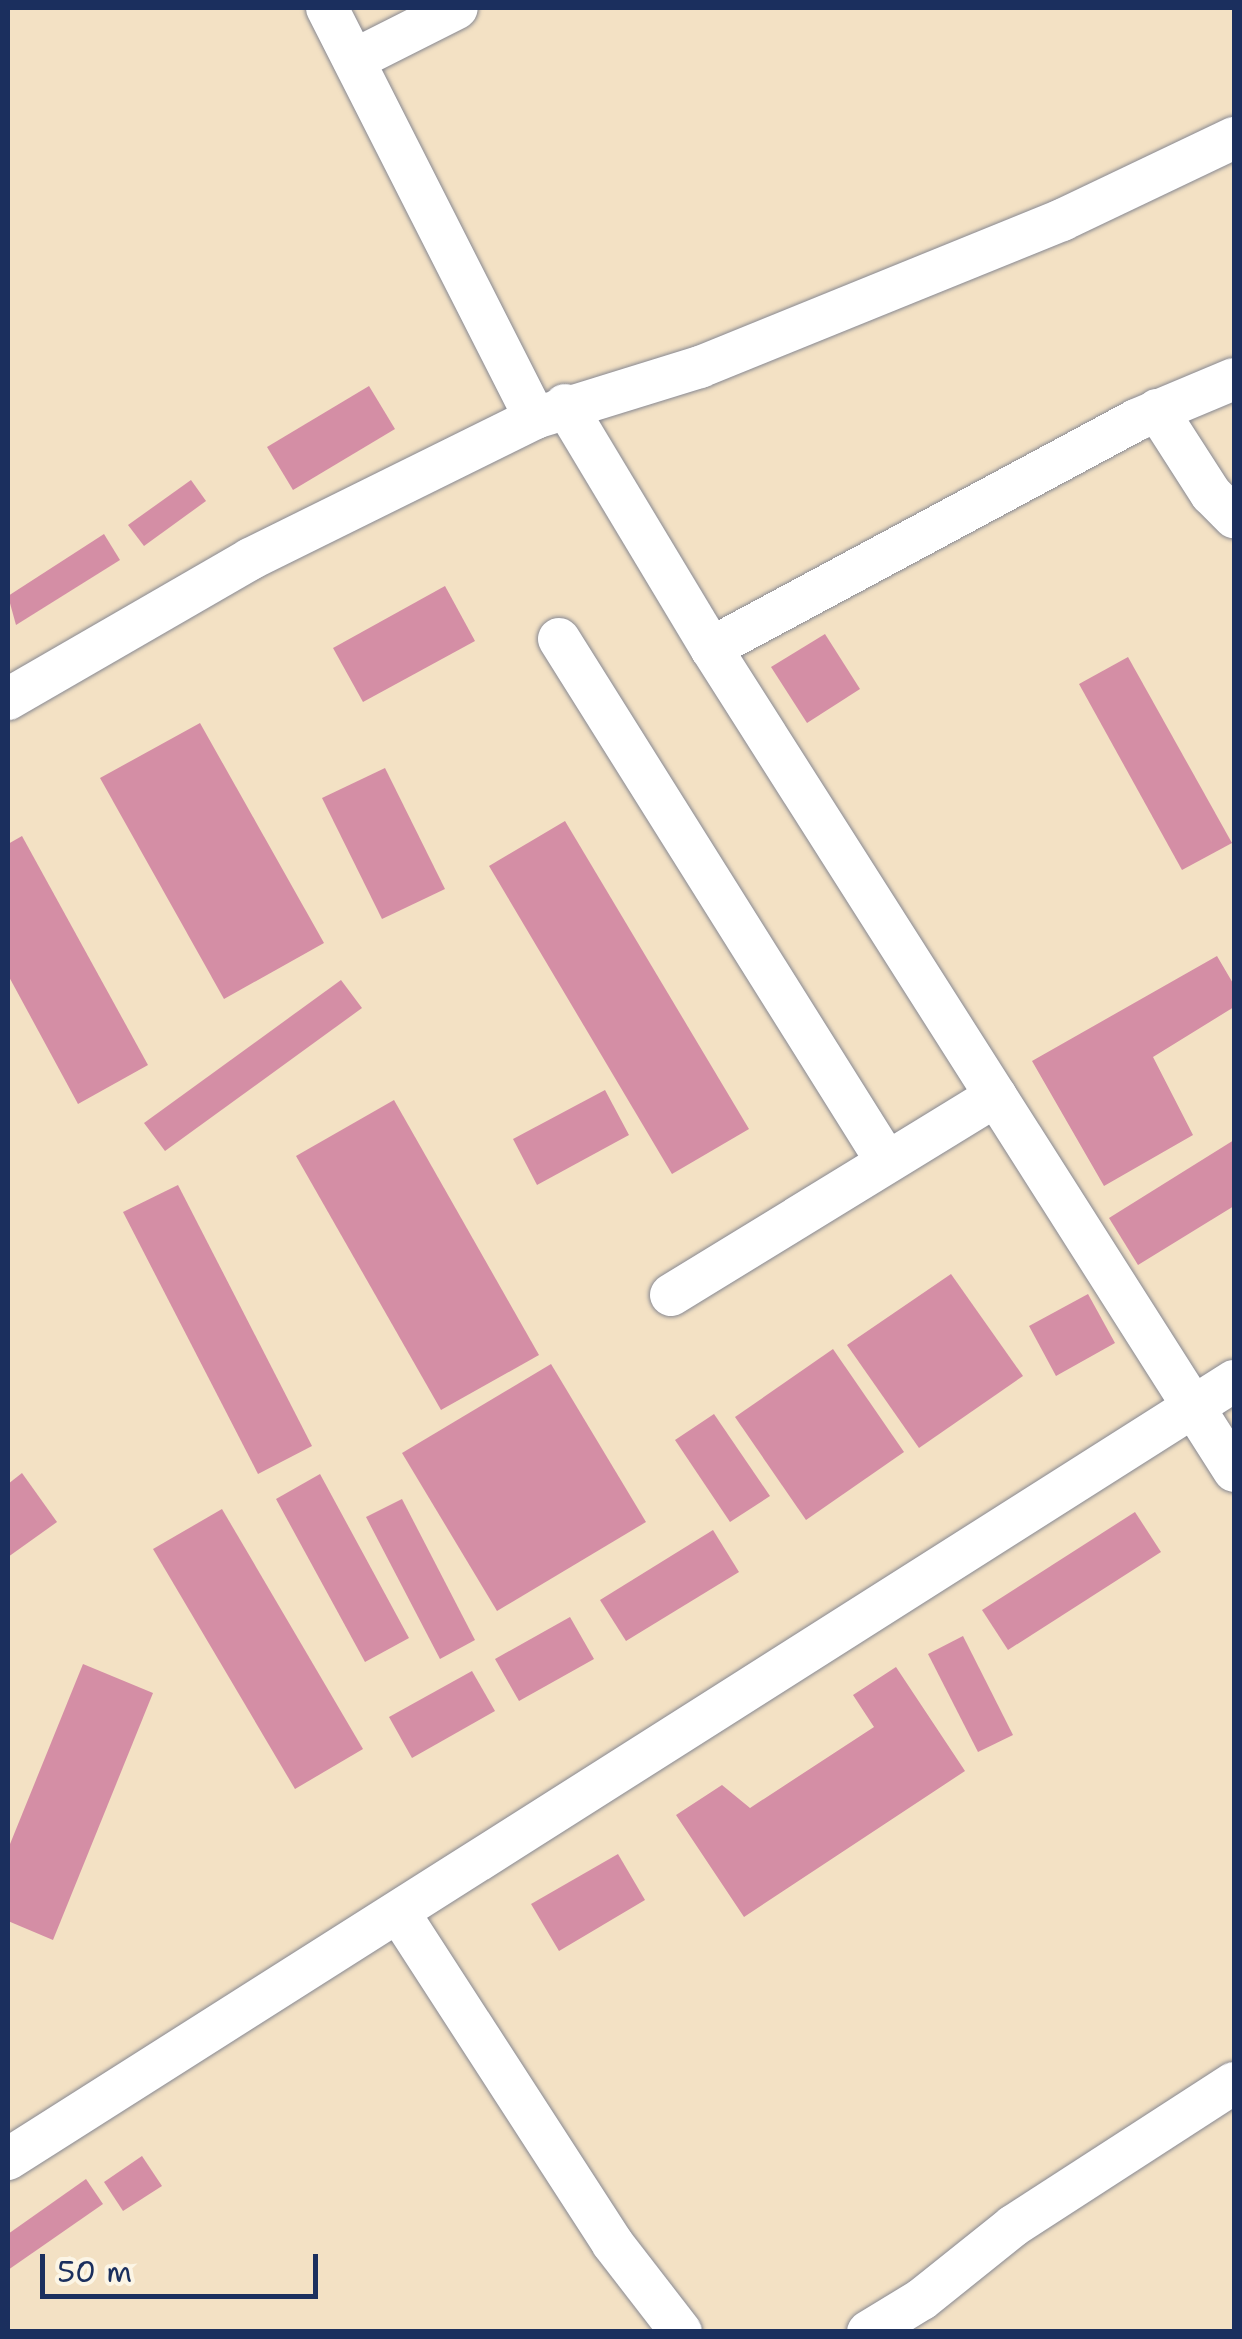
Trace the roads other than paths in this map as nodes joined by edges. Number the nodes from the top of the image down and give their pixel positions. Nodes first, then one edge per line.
1 (327, 8) edge
2 (457, 8) edge
3 (354, 60) junction
4 (1234, 138) edge
5 (1234, 379) edge
6 (1157, 410) junction
7 (550, 411) junction
8 (1234, 518) edge
9 (558, 639) dead end
10 (711, 648) junction
11 (8, 699) edge
12 (996, 1096) junction
13 (887, 1162) junction
14 (671, 1295) dead end
15 (1234, 1380) edge
16 (1194, 1409) junction
17 (1234, 1472) edge
18 (399, 1913) junction
19 (1234, 2083) edge
20 (8, 2159) edge
21 (682, 2332) edge
22 (868, 2332) edge

1 - 3 street
2 - 3 street
3 - 7 street
4 - 7 street
5 - 6 street
6 - 8 street
6 - 10 street
7 - 10 street
7 - 11 street
9 - 13 street
10 - 12 street
12 - 13 street
12 - 16 street
13 - 14 street
15 - 16 street
16 - 17 street
16 - 18 street
18 - 20 street
18 - 21 street
19 - 22 street

